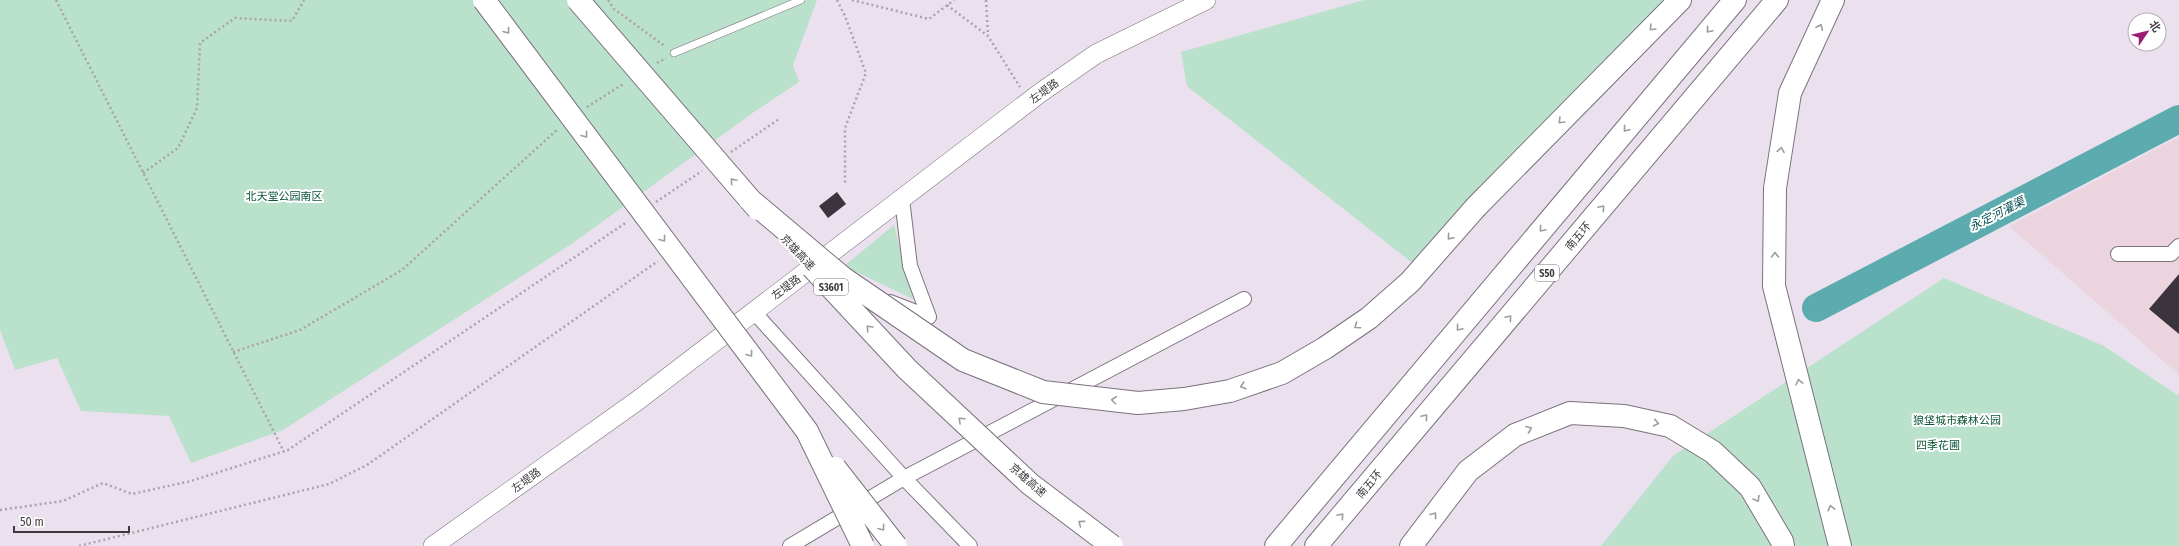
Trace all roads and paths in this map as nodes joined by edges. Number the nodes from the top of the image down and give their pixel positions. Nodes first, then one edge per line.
1 (56, 0) edge
2 (304, 0) edge
3 (484, 0) edge
4 (578, 0) edge
5 (608, 0) edge
6 (801, 0) edge
7 (837, 0) edge
8 (852, 0) edge
9 (954, 0) edge
10 (986, 0) edge
11 (1206, 0) edge
12 (1680, 0) edge
13 (1735, 0) edge
14 (1777, 0) edge
15 (1833, 0) edge
16 (947, 5) junction
17 (988, 36) junction
18 (674, 53) junction
19 (654, 65) dead end
20 (628, 82) dead end
21 (1028, 102) junction
22 (581, 110) dead end
23 (779, 119) dead end
24 (562, 125) dead end
25 (728, 154) dead end
26 (709, 167) dead end
27 (143, 173) junction
28 (845, 183) dead end
29 (902, 198) junction
30 (749, 199) junction
31 (651, 206) dead end
32 (632, 218) dead end
33 (2179, 246) edge
34 (2118, 254) dead end
35 (661, 259) dead end
36 (803, 274) junction
37 (1244, 299) dead end
38 (754, 312) junction
39 (233, 352) junction
40 (807, 430) junction
41 (284, 452) junction
42 (904, 478) junction
43 (0, 510) edge
44 (79, 546) edge
45 (433, 546) edge
46 (790, 546) edge
47 (863, 546) edge
48 (896, 546) edge
49 (970, 546) edge
50 (1112, 546) edge
51 (1276, 546) edge
52 (1316, 546) edge
53 (1411, 546) edge
54 (1783, 546) edge
55 (1840, 546) edge

1 - 27 path
2 - 27 path
3 -> 40 highway, bridge
30 -> 4 highway, 京雄高速 / S3601, bridge
5 - 18 path
6 - 18 lane
7 - 28 path
8 - 16 path
9 - 16 path
10 - 17 path
11 - 21 main road, 左堤路
12 -> 30 highway, bridge
13 -> 51 highway
52 -> 14 highway, 南五环 / S50
55 -> 15 highway
16 - 17 path
17 - 21 path
18 - 19 path
20 - 22 path
21 - 29 main road, 左堤路
23 - 25 path
24 - 39 path
26 - 31 path
27 - 39 path
29 - 36 main road, 左堤路
29 - 36 street
50 -> 30 highway, 京雄高速 / S3601, bridge
32 - 41 path
33 - 34 street
35 - 44 path
36 - 38 main road, 左堤路
37 - 42 street
38 - 42 street
38 - 45 main road, 左堤路
39 - 41 path
40 - 47 highway, bridge
40 -> 48 highway, bridge
41 - 43 path
42 - 46 street
42 - 49 street
53 -> 54 highway

